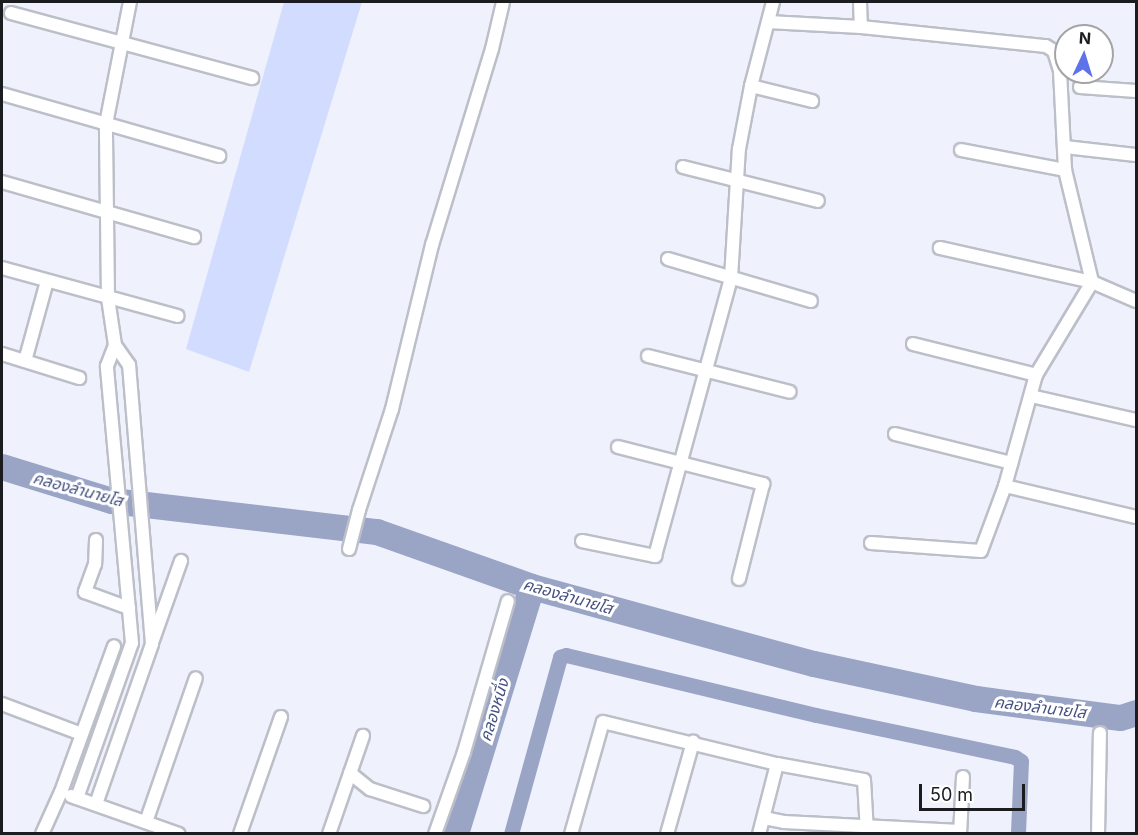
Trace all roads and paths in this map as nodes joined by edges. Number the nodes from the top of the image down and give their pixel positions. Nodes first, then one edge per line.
1 (130, 2) edge
2 (503, 2) edge
3 (773, 2) edge
4 (860, 2) edge
5 (10, 13) dead end
6 (768, 22) junction
7 (861, 27) junction
8 (122, 41) junction
9 (252, 78) dead end
10 (751, 86) junction
11 (1080, 87) dead end
12 (1137, 91) edge
13 (2, 94) edge
14 (812, 101) dead end
15 (106, 124) junction
16 (1065, 147) junction
17 (961, 150) dead end
18 (1137, 155) edge
19 (219, 156) dead end
20 (683, 167) dead end
21 (1065, 170) junction
22 (739, 181) junction
23 (2, 182) edge
24 (818, 201) dead end
25 (106, 211) junction
26 (194, 237) dead end
27 (940, 248) dead end
28 (668, 259) dead end
29 (2, 267) edge
30 (731, 278) junction
31 (47, 281) junction
32 (1092, 282) junction
33 (108, 298) junction
34 (811, 301) dead end
35 (1137, 302) edge
36 (178, 316) dead end
37 (913, 344) dead end
38 (115, 345) junction
39 (2, 354) edge
40 (648, 356) dead end
41 (25, 361) junction
42 (706, 371) junction
43 (1036, 375) junction
44 (79, 378) dead end
45 (790, 393) dead end
46 (1030, 396) junction
47 (1137, 420) edge
48 (896, 434) dead end
49 (618, 447) dead end
50 (681, 462) junction
51 (1011, 463) junction
52 (1005, 486) junction
53 (1137, 517) edge
54 (96, 540) dead end
55 (582, 541) dead end
56 (871, 543) dead end
57 (349, 549) dead end
58 (181, 561) dead end
59 (739, 579) dead end
60 (508, 601) dead end
61 (129, 608) junction
62 (150, 622) junction
63 (131, 625) junction
64 (152, 644) junction
65 (114, 646) dead end
66 (196, 678) dead end
67 (2, 704) edge
68 (281, 717) dead end
69 (1100, 733) dead end
70 (82, 734) junction
71 (363, 736) dead end
72 (693, 742) junction
73 (777, 764) junction
74 (350, 773) junction
75 (963, 777) dead end
76 (61, 792) junction
77 (77, 798) junction
78 (96, 804) junction
79 (423, 806) dead end
80 (764, 818) junction
81 (146, 822) junction
82 (867, 830) edge
83 (960, 832) edge
84 (42, 834) edge
85 (179, 834) edge
86 (240, 834) edge
87 (329, 834) edge
88 (435, 834) edge
89 (571, 834) edge
90 (667, 834) edge
91 (759, 834) edge
92 (1098, 834) edge

1 - 8 street
2 - 57 street
3 - 6 street
4 - 7 street
5 - 8 street
6 - 7 street
6 - 10 street
7 - 16 street
8 - 9 street
8 - 15 street
10 - 14 street
10 - 22 street
11 - 12 street
13 - 15 street
15 - 19 street
15 - 25 street
16 - 18 street
16 - 21 street
17 - 21 street
20 - 22 street
21 - 32 street
22 - 24 street
22 - 30 street
23 - 25 street
25 - 26 street
25 - 33 street
27 - 32 street
28 - 30 street
29 - 31 street
30 - 34 street
30 - 42 street
31 - 33 street
31 - 41 street
32 - 35 street
32 - 43 street
33 - 36 street
33 - 38 street
37 - 43 street
38 - 61 street
38 - 62 street
39 - 41 street
40 - 42 street
41 - 44 street
42 - 45 street
42 - 50 street
43 - 46 street
46 - 47 street
46 - 51 street
48 - 51 street
49 - 50 street
50 - 55 street
50 - 59 street
51 - 52 street
52 - 53 street
52 - 56 street
54 - 61 street
58 - 64 street
60 - 88 street
61 - 63 street
62 - 63 street
62 - 64 street
63 - 77 street
64 - 78 street
65 - 70 street
66 - 81 street
67 - 70 street
68 - 86 street
69 - 92 street
70 - 76 street
71 - 74 street
72 - 73 street
72 - 89 street
72 - 90 street
73 - 80 street
73 - 82 street
74 - 79 street
74 - 87 street
75 - 83 street
76 - 77 street
76 - 84 street
77 - 78 street
78 - 81 street
80 - 82 street
80 - 91 street
81 - 85 street
82 - 83 street

